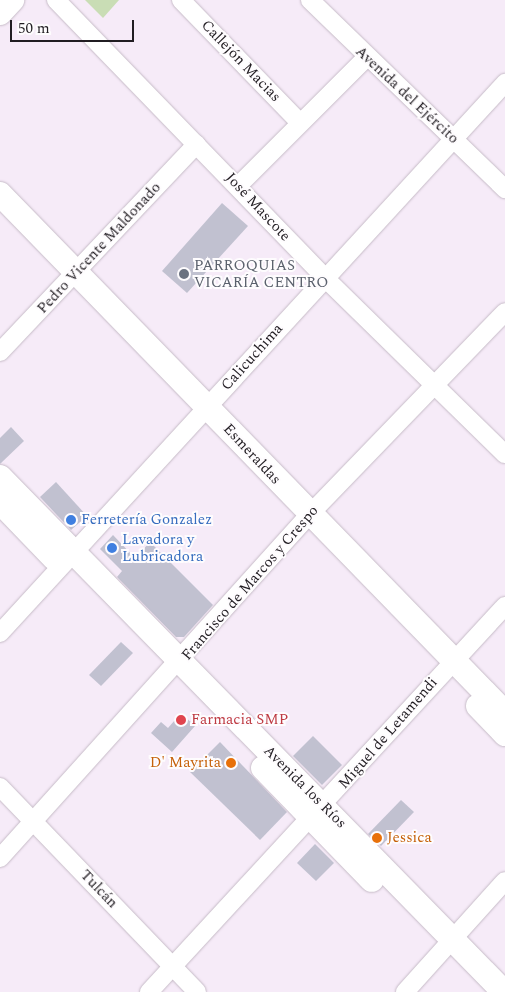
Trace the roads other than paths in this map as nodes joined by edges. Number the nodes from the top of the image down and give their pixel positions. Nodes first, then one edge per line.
1 (12, 0) edge
2 (56, 0) edge
3 (181, 0) edge
4 (311, 0) edge
5 (0, 13) edge
6 (366, 58) junction
7 (505, 83) edge
8 (300, 123) junction
9 (453, 138) junction
10 (198, 144) junction
11 (239, 185) junction
12 (505, 189) edge
13 (0, 194) edge
14 (0, 217) edge
15 (324, 277) junction
16 (68, 279) junction
17 (505, 312) edge
18 (0, 352) edge
19 (434, 383) junction
20 (202, 413) junction
21 (505, 454) edge
22 (0, 477) edge
23 (0, 502) edge
24 (304, 520) junction
25 (68, 560) junction
26 (505, 606) edge
27 (0, 633) edge
28 (448, 665) junction
29 (175, 668) junction
30 (505, 713) edge
31 (505, 734) edge
32 (0, 787) edge
33 (318, 811) junction
34 (35, 822) junction
35 (0, 858) edge
36 (505, 881) edge
37 (446, 947) junction
38 (173, 966) junction
39 (149, 992) edge
40 (197, 992) edge
41 (405, 992) edge
42 (482, 992) edge
43 (504, 992) edge

1 - 5 main road
2 - 10 street, José Mascote
3 - 8 street, Callejón Macias
4 - 6 street, Avenida del Ejército
6 - 8 street
6 - 9 street, Avenida del Ejército
7 - 9 street, Calicuchima
8 - 11 street
9 - 12 street, Avenida del Ejército
9 - 15 street, Calicuchima
10 - 11 street, José Mascote
10 - 16 street, Pedro Vicente Maldonado
11 - 15 street, José Mascote
13 - 16 main road, Esmeraldas
14 - 16 main road, Esmeraldas
15 - 19 street, José Mascote
15 - 20 street, Calicuchima
16 - 18 street, Pedro Vicente Maldonado
16 - 20 main road, Esmeraldas
17 - 19 street, Francisco de Marcos y Crespo
19 - 21 street, José Mascote
19 - 24 street, Francisco de Marcos y Crespo
20 - 24 main road, Esmeraldas
20 - 25 street, Calicuchima
22 - 25 main road, Avenida los Ríos
23 - 25 main road, Avenida los Ríos
24 - 28 main road, Esmeraldas
24 - 29 street, Francisco de Marcos y Crespo
25 - 27 street, Calicuchima
25 - 29 main road, Avenida los Ríos
26 - 28 street, Miguel de Letamendi
28 - 30 main road, Esmeraldas
28 - 31 main road, Esmeraldas
28 - 33 street, Miguel de Letamendi
29 - 33 main road, Avenida los Ríos
29 - 34 street, Francisco de Marcos y Crespo
32 - 34 street, Tulcán
33 - 37 main road, Avenida los Ríos
33 - 38 street, Miguel de Letamendi
34 - 35 street, Francisco de Marcos y Crespo
34 - 38 street, Tulcán
36 - 37 street
37 - 41 street
37 - 42 main road, Avenida los Ríos
37 - 43 main road, Avenida los Ríos
38 - 39 street, Miguel de Letamendi
38 - 40 street, Tulcán

